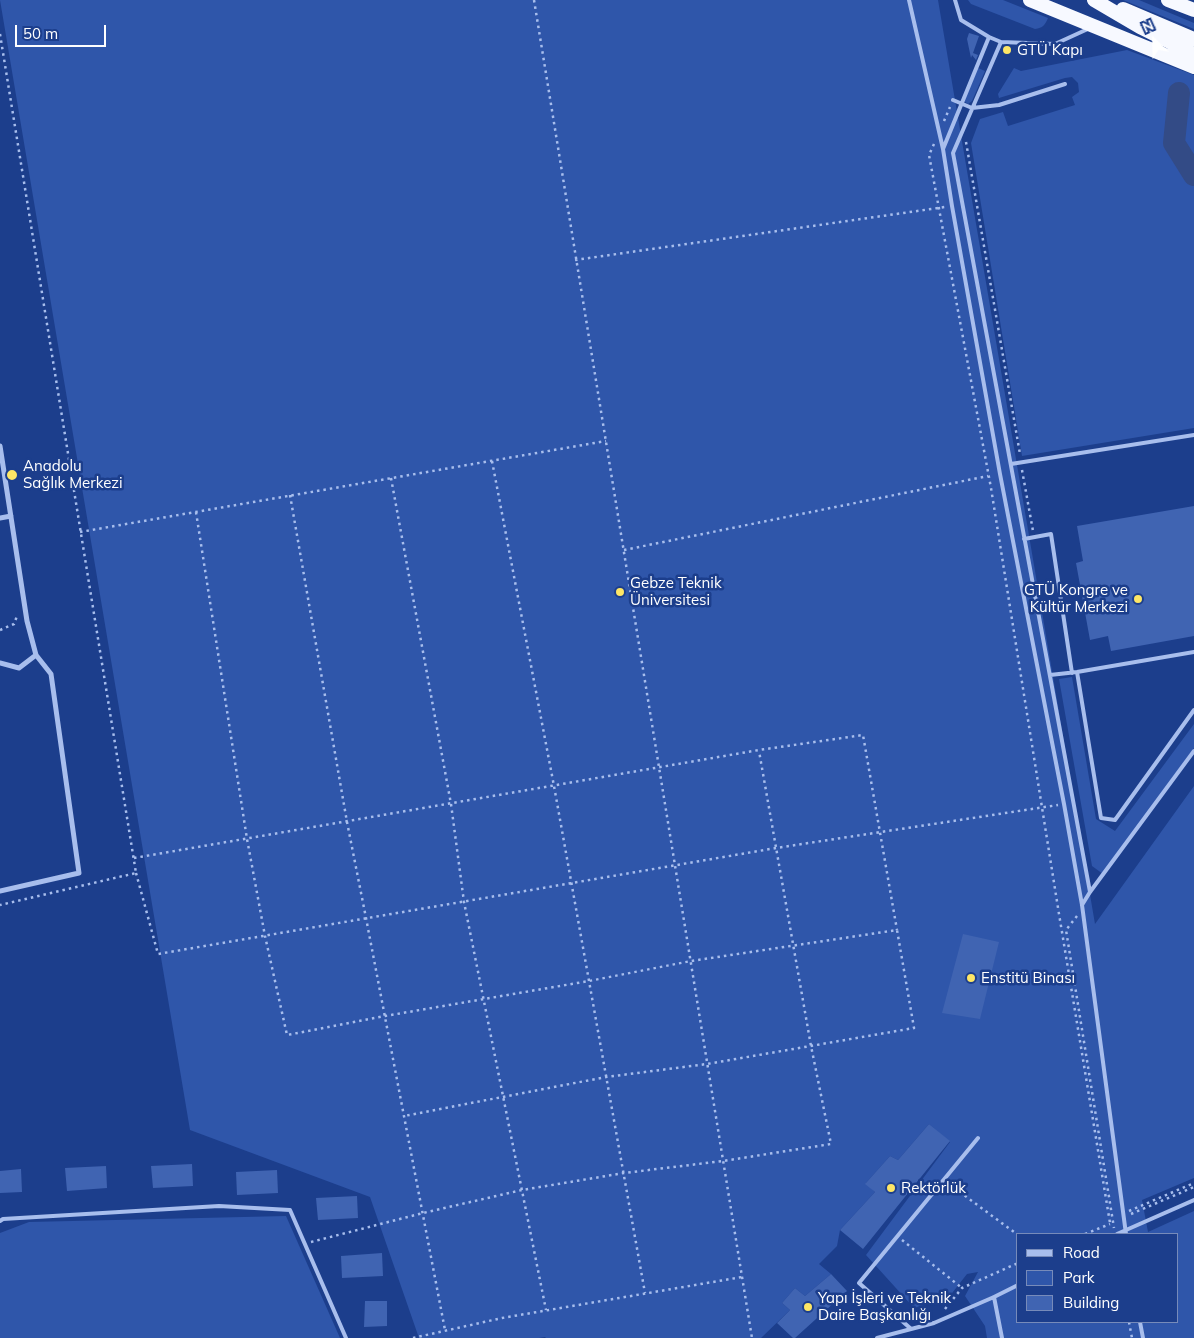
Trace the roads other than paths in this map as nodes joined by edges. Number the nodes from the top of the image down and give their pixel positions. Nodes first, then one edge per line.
1 (909, 0) edge
2 (955, 0) edge
3 (1030, 0) edge
4 (1094, 0) edge
5 (1102, 0) edge
6 (1168, 0) edge
7 (1194, 10) edge
8 (1094, 26) junction
9 (989, 37) junction
10 (1194, 40) edge
11 (1001, 42) junction
12 (1194, 54) edge
13 (1194, 67) edge
14 (1065, 84) dead end
15 (953, 100) road end
16 (962, 105) junction
17 (972, 108) junction
18 (943, 150) junction
19 (1194, 435) edge
20 (0, 446) edge
21 (1011, 464) junction
22 (11, 516) junction
23 (0, 518) edge
24 (1024, 539) junction
25 (1194, 652) edge
26 (36, 655) junction
27 (0, 663) edge
28 (1077, 672) junction
29 (1072, 673) junction
30 (1050, 675) junction
31 (1194, 710) edge
32 (1194, 751) edge
33 (0, 891) edge
34 (1090, 892) junction
35 (1082, 907) junction
36 (978, 1138) dead end
37 (1194, 1200) edge
38 (0, 1221) edge
39 (1125, 1232) edge
40 (1016, 1286) edge
41 (994, 1297) junction
42 (1140, 1323) edge
43 (910, 1328) junction
44 (346, 1338) edge
45 (877, 1338) edge
46 (1002, 1338) edge
47 (1143, 1338) edge

1 - 18 lane
2 - 9 lane
3 - 8 highway
4 - 12 highway
5 - 10 highway
6 - 7 highway
8 - 11 lane
8 - 13 highway
9 - 11 lane
9 - 16 lane
11 - 17 lane
14 - 17 lane
15 - 16 lane
16 - 17 lane
16 - 18 lane
17 - 21 lane
18 - 35 lane
19 - 21 lane
20 - 22 street
21 - 24 lane
22 - 23 street
22 - 26 street
24 - 29 lane
24 - 30 lane
25 - 28 lane
26 - 27 street
26 - 33 street
28 - 29 lane
28 - 31 lane
29 - 30 lane
30 - 34 lane
32 - 34 lane
34 - 35 lane
35 - 39 lane
36 - 43 lane
37 - 39 lane
38 - 44 lane
40 - 41 lane
41 - 43 lane
41 - 46 lane
42 - 47 lane
43 - 45 lane

